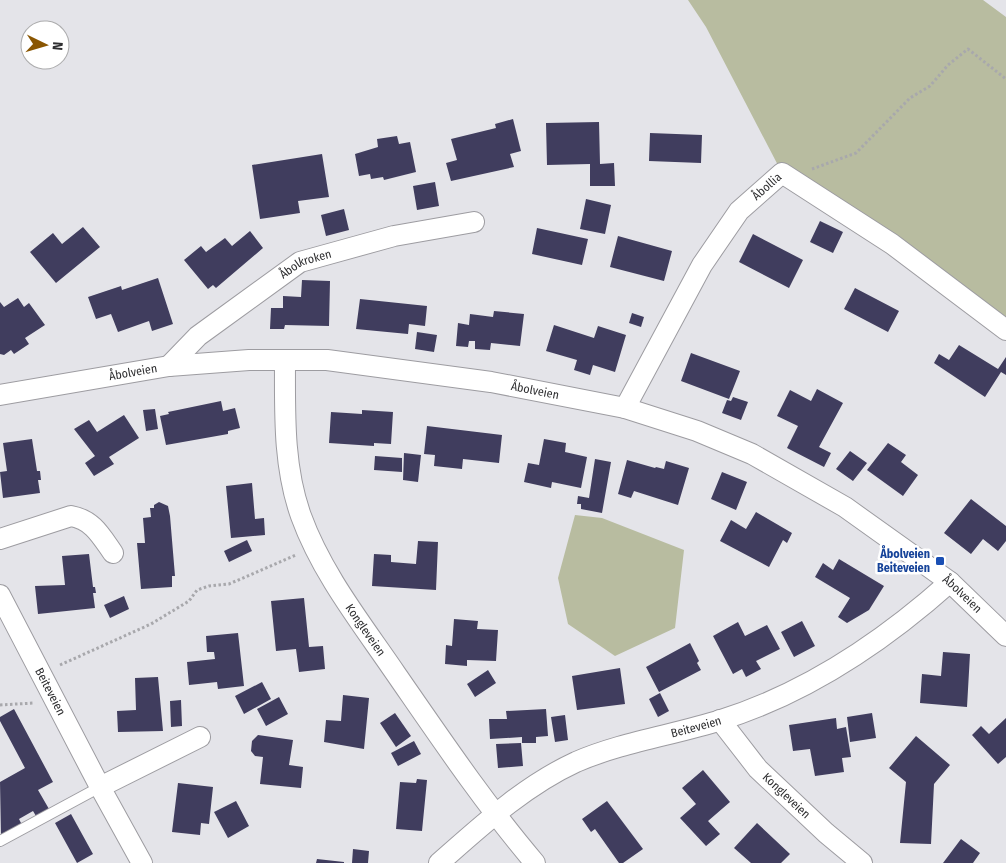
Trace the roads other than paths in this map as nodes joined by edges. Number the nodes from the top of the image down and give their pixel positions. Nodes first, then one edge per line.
1 (474, 222) dead end
2 (1006, 330) edge
3 (285, 360) junction
4 (170, 366) junction
5 (0, 395) edge
6 (626, 408) junction
7 (0, 539) edge
8 (113, 553) dead end
9 (950, 582) junction
10 (0, 595) edge
11 (1006, 636) edge
12 (720, 720) junction
13 (200, 737) dead end
14 (100, 788) junction
15 (494, 815) junction
16 (0, 841) edge
17 (142, 863) edge
18 (439, 863) edge
19 (535, 863) edge
20 (862, 863) edge

1 - 4 street, Åbolkroken
2 - 6 street, Åbollia
3 - 4 street, Åbolveien
3 - 6 street, Åbolveien
3 - 15 street, Kongleveien
4 - 5 street, Åbolveien
6 - 9 street, Åbolveien
7 - 8 street
9 - 11 street, Åbolveien
9 - 12 street, Beiteveien
10 - 14 street, Beiteveien
12 - 15 street, Beiteveien
12 - 20 street, Kongleveien
13 - 14 street
14 - 16 lane
14 - 17 street, Beiteveien
15 - 18 street, Beiteveien
15 - 19 street, Kongleveien

